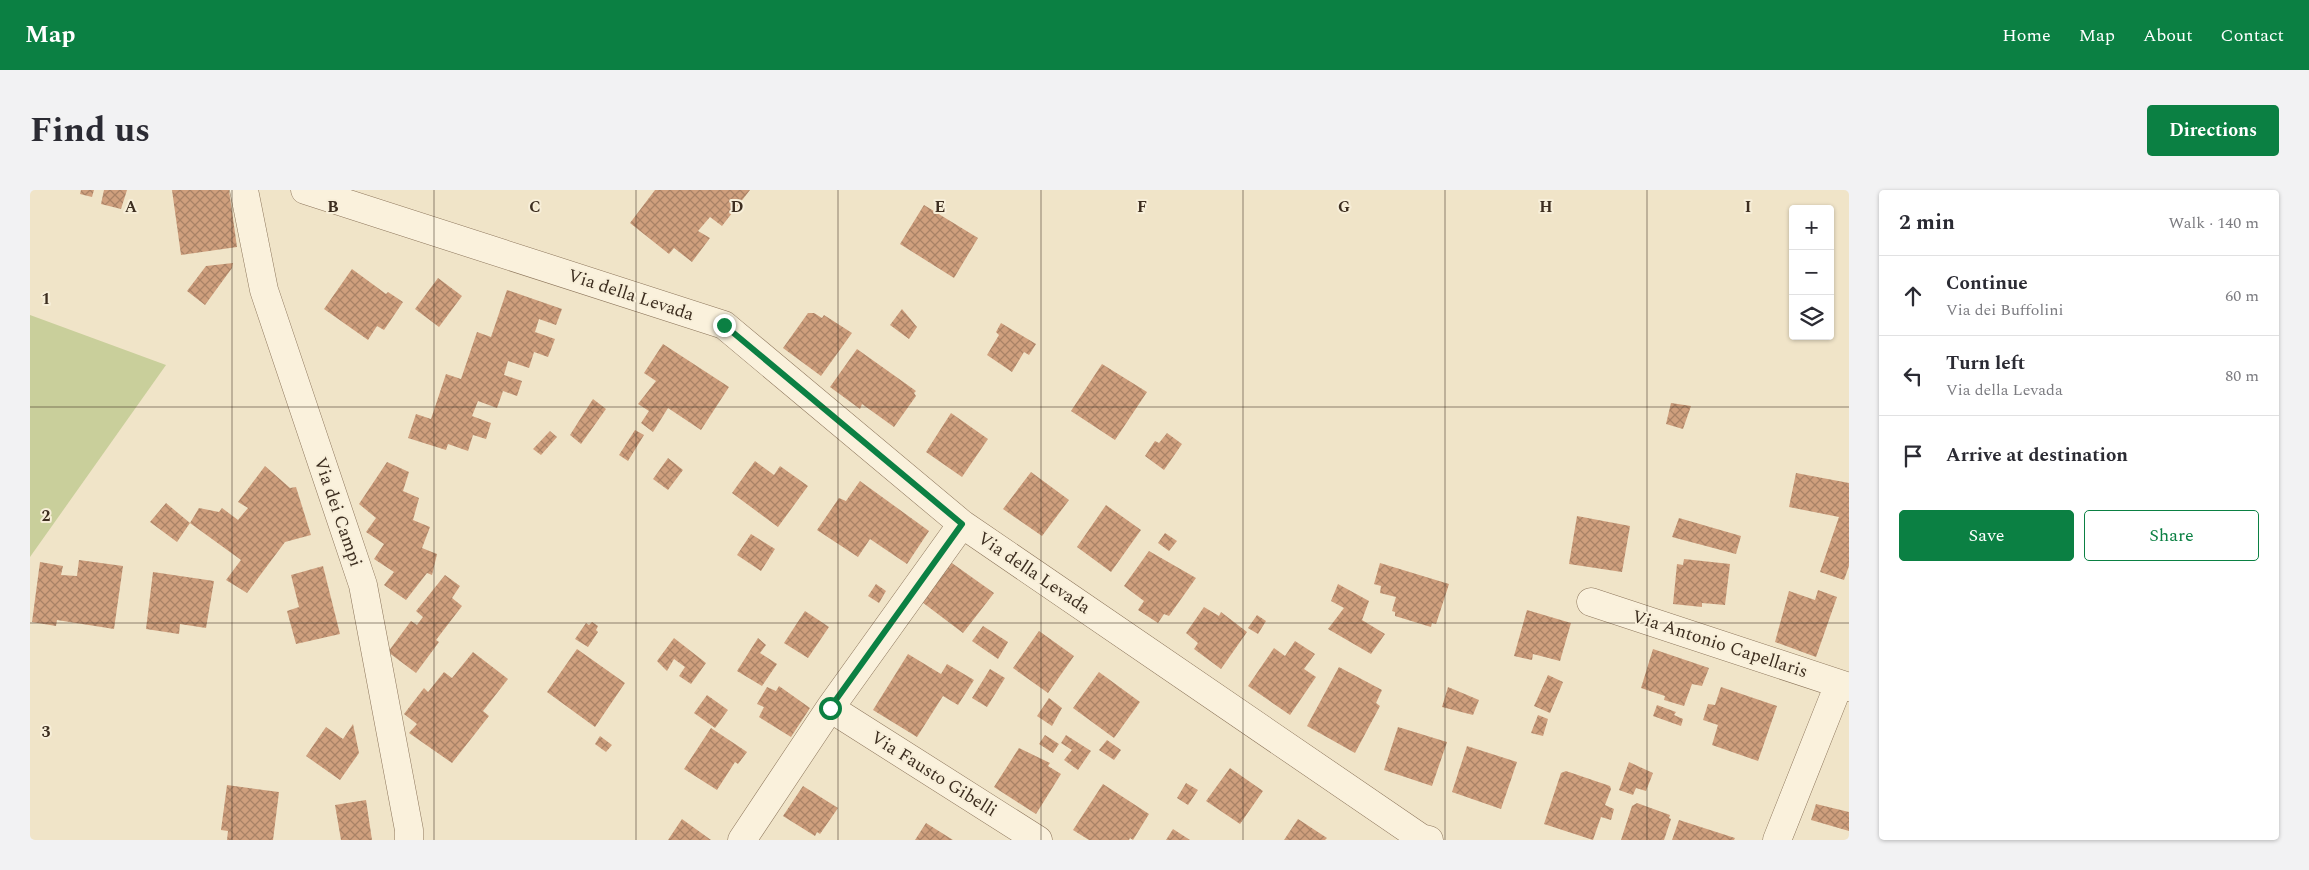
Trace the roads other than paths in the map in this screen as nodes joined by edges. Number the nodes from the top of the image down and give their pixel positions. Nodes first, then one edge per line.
1 (244, 190) edge
2 (305, 190) edge
3 (962, 524) junction
4 (1591, 602) dead end
5 (1844, 685) edge
6 (830, 708) junction
7 (1423, 839) edge
8 (409, 840) edge
9 (742, 840) edge
10 (1038, 840) edge
11 (1776, 840) edge

1 - 8 street, Via dei Campi
2 - 3 street, Via della Levada
3 - 6 street
3 - 7 street, Via della Levada
4 - 5 street, Via Antonio Capellaris
5 - 11 street
6 - 9 street
6 - 10 street, Via Fausto Gibelli

